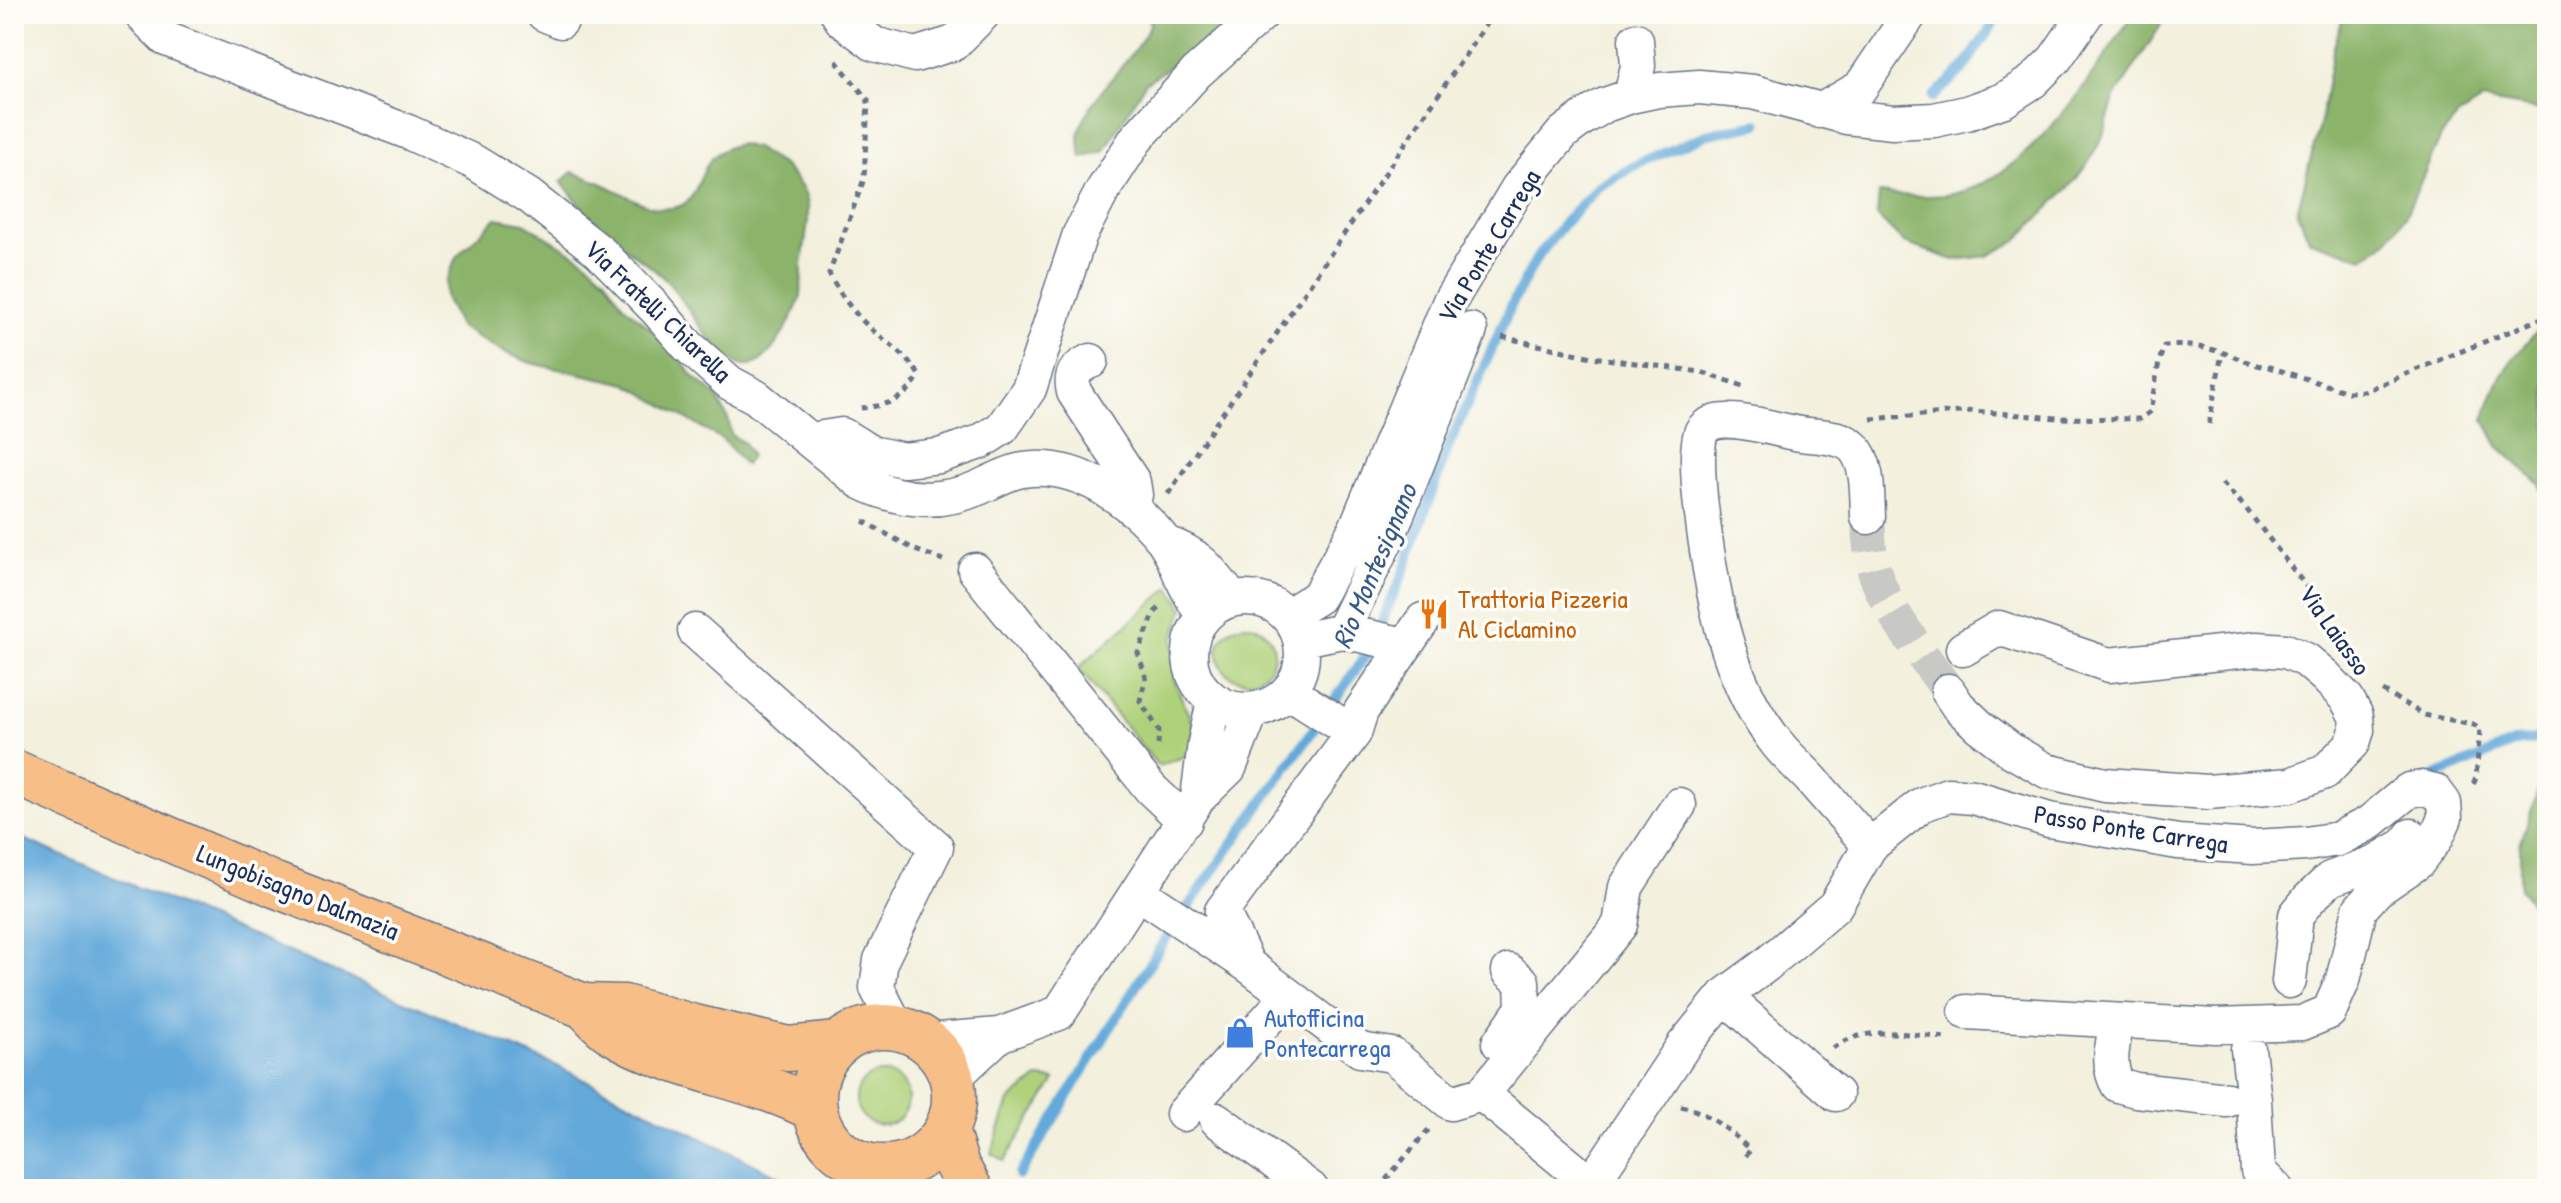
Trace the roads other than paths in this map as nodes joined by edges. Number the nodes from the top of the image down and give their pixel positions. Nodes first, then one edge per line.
1 (141, 14) edge
2 (983, 14) edge
3 (1262, 14) edge
4 (1910, 14) edge
5 (2086, 14) edge
6 (840, 17) edge
7 (1636, 40) dead end
8 (1631, 96) junction
9 (1820, 111) junction
10 (1470, 330) dead end
11 (1091, 361) dead end
12 (810, 440) junction
13 (1131, 508) junction
14 (1868, 517) tunnel mouth
15 (1165, 543) junction
16 (975, 570) road end
17 (1232, 599) junction
18 (1204, 617) junction
19 (1294, 628) junction
20 (695, 631) dead end
21 (1348, 632) junction
22 (1963, 649) dead end
23 (1948, 691) tunnel mouth
24 (1298, 697) junction
25 (1214, 701) junction
26 (1252, 710) junction
27 (1354, 733) junction
28 (14, 772) edge
29 (2439, 797) junction
30 (1679, 805) dead end
31 (1192, 810) junction
32 (1870, 846) junction
33 (1149, 900) junction
34 (1248, 965) junction
35 (1509, 971) dead end
36 (2289, 981) dead end
37 (1288, 996) junction
38 (1724, 996) junction
39 (584, 1006) junction
40 (1966, 1012) dead end
41 (2117, 1022) junction
42 (882, 1029) junction
43 (999, 1035) junction
44 (2248, 1049) dead end
45 (952, 1079) junction
46 (1836, 1094) dead end
47 (1466, 1098) junction
48 (2227, 1100) dead end
49 (814, 1109) junction
50 (1183, 1114) dead end
51 (1217, 1120) dead end
52 (946, 1130) junction
53 (902, 1179) edge
54 (1590, 1186) edge
55 (970, 1189) edge
56 (1311, 1189) edge
57 (2276, 1189) edge

1 - 12 street, Via Fratelli Chiarella
2 - 6 street
3 - 12 street
4 - 9 street
5 - 9 street, Via Ponte Carrega
7 - 8 street
8 - 9 street, Via Ponte Carrega
8 - 19 street, Via Ponte Carrega
10 - 21 street
11 - 13 street
12 - 13 street, Via Fratelli Chiarella
13 - 15 street, Via Fratelli Chiarella
14 - 32 street
15 - 17 street, Via Fratelli Chiarella
15 - 18 street, Via Fratelli Chiarella
16 - 31 street
17 - 18 street
17 - 19 street
18 - 25 street
19 - 21 street
19 - 24 street
20 - 42 street
21 - 27 street
22 - 23 street, Passo Ponte Carrega
24 - 26 street
24 - 27 street
25 - 26 street
25 - 31 street
26 - 31 street
27 - 34 street
28 - 39 main road, Lungobisagno Dalmazia
29 - 32 street, Passo Ponte Carrega
29 - 36 street
29 - 41 street
30 - 47 street
31 - 33 street
32 - 38 street, Passo Ponte Carrega
33 - 34 street
33 - 43 street
34 - 37 street
35 - 47 street
37 - 47 street
37 - 50 street
38 - 46 street
38 - 54 street, Passo Ponte Carrega
39 - 42 main road, Lungobisagno Dalmazia
39 - 49 main road, Lungobisagno Dalmazia
40 - 41 street
41 - 48 street
42 - 43 street
42 - 45 main road
42 - 49 main road
43 - 45 street
44 - 57 street
45 - 52 main road
47 - 54 street
49 - 53 main road
51 - 56 street
52 - 53 main road
52 - 55 main road

